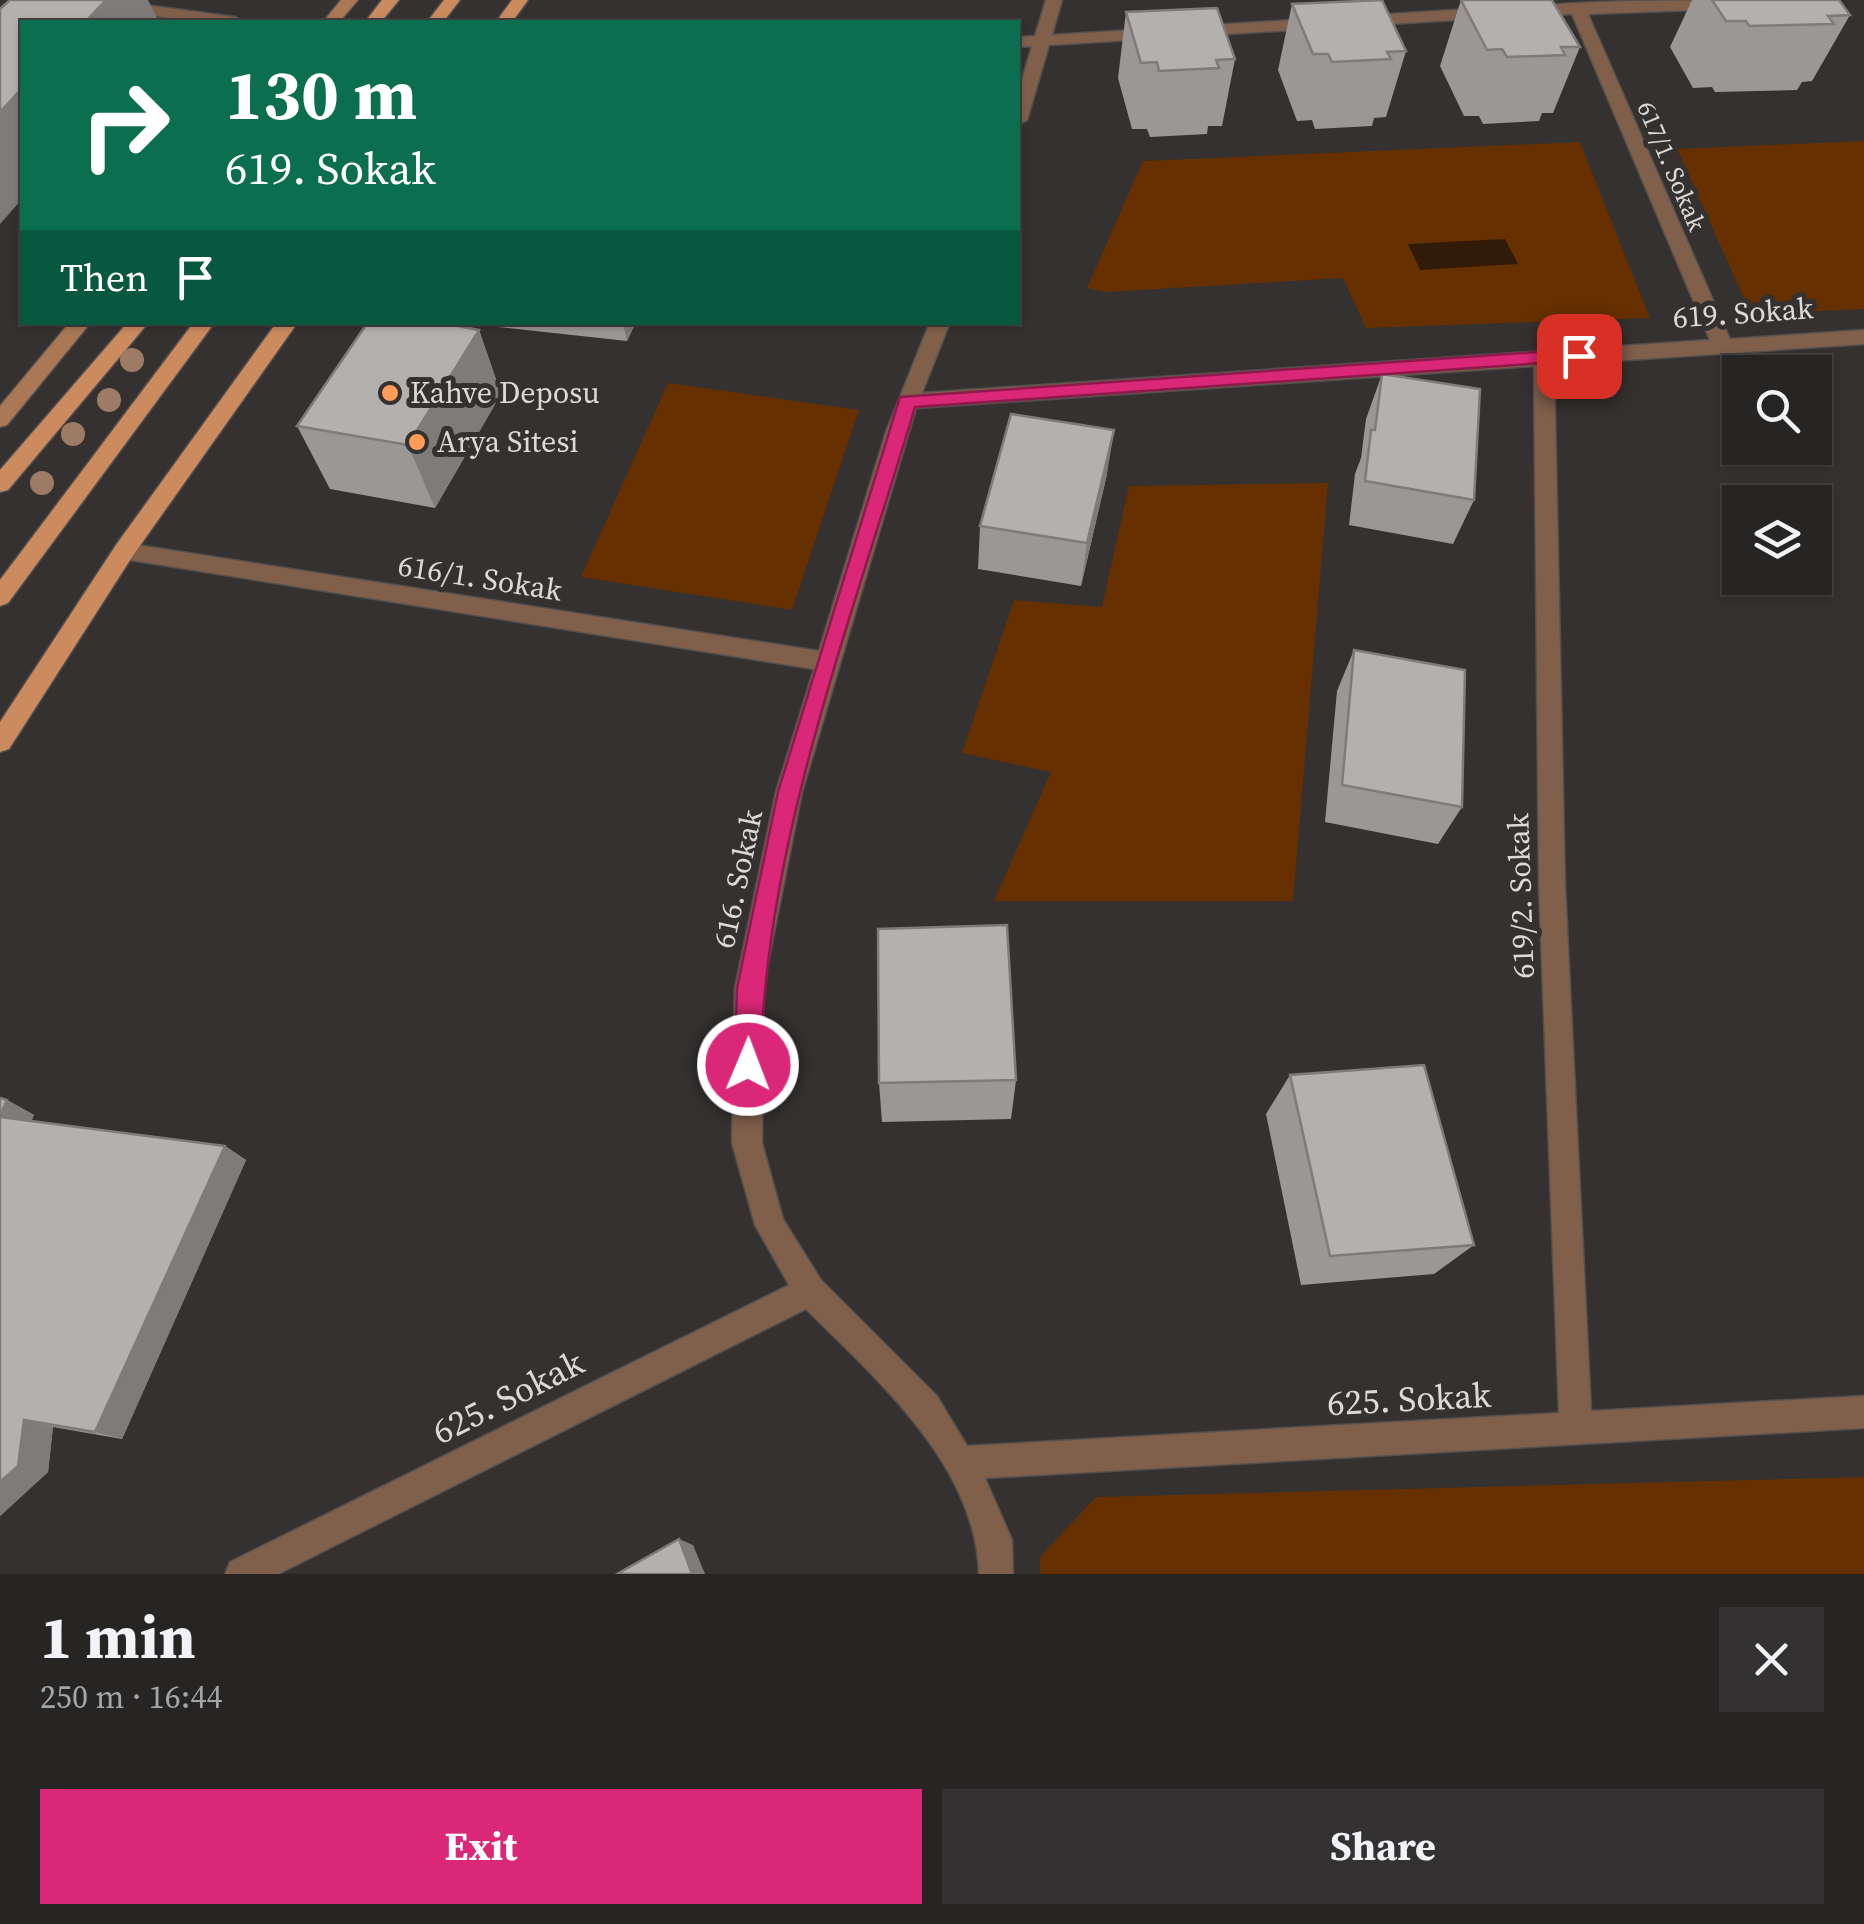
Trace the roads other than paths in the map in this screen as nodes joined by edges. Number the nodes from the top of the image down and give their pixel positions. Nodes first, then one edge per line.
1 (71, 0) edge
2 (350, 0) edge
3 (391, 0) edge
4 (452, 0) edge
5 (1054, 0) edge
6 (1738, 3) edge
7 (1618, 4) edge
8 (1577, 8) junction
9 (220, 20) edge
10 (333, 20) edge
11 (375, 20) edge
12 (437, 20) edge
13 (1038, 41) junction
14 (1020, 42) edge
15 (1020, 112) edge
16 (78, 325) edge
17 (136, 325) edge
18 (204, 325) edge
19 (286, 325) edge
20 (939, 325) edge
21 (1864, 337) edge
22 (1722, 344) junction
23 (1544, 358) junction
24 (907, 401) junction
25 (0, 420) edge
26 (0, 484) edge
27 (124, 551) junction
28 (0, 597) edge
29 (828, 662) junction
30 (0, 742) edge
31 (810, 1291) junction
32 (1864, 1412) edge
33 (1576, 1430) junction
34 (958, 1462) junction
35 (242, 1574) edge
36 (996, 1574) edge

1 - 9 street
2 - 10 main road
3 - 11 main road
4 - 12 main road
5 - 13 street
6 - 7 street
7 - 8 street
8 - 13 street
8 - 22 street, 617/1. Sokak
13 - 14 street
13 - 15 street
16 - 25 main road
17 - 26 main road
18 - 28 main road
19 - 27 main road
20 - 24 street, 616. Sokak
21 - 22 street, 619. Sokak
22 - 23 street, 619. Sokak
23 - 24 street, 619. Sokak
23 - 33 street, 619/2. Sokak
24 - 29 street, 616. Sokak
27 - 29 street, 616/1. Sokak
27 - 30 main road
29 - 31 street, 616. Sokak
31 - 34 street, 616. Sokak
31 - 35 street, 625. Sokak
32 - 33 street, 625. Sokak
33 - 34 street, 625. Sokak
34 - 36 street, 616. Sokak

